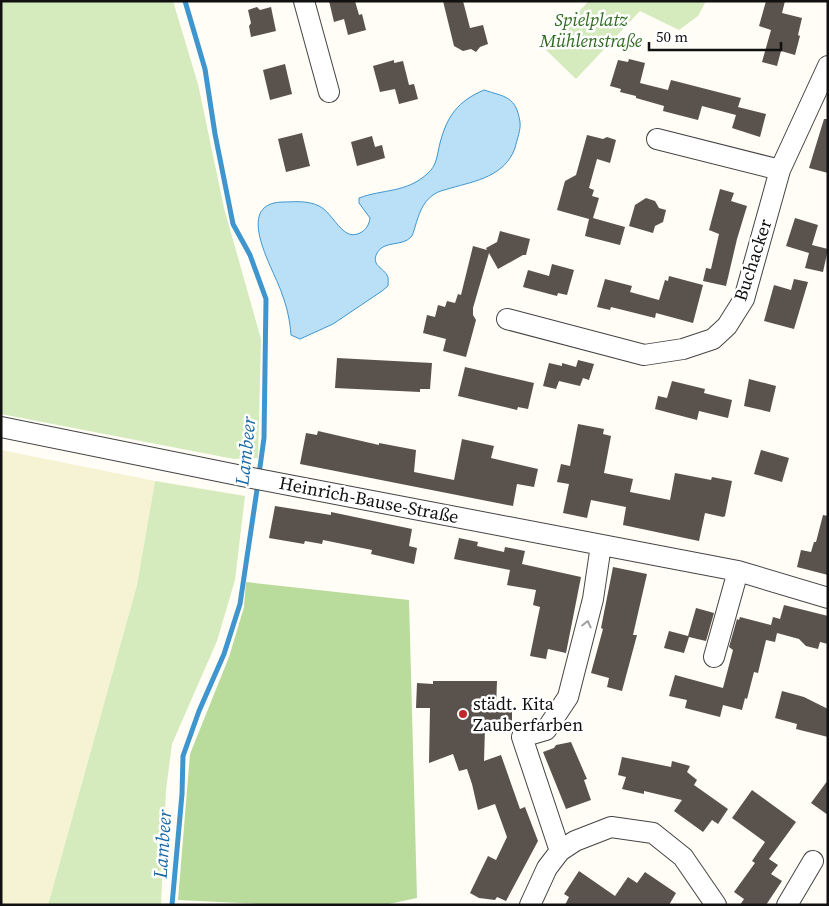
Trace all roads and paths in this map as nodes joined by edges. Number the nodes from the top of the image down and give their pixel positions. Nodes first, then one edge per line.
1 (304, 1) edge
2 (828, 66) edge
3 (329, 92) dead end
4 (657, 139) dead end
5 (780, 170) junction
6 (507, 319) dead end
7 (1, 426) edge
8 (601, 545) junction
9 (738, 571) junction
10 (828, 598) edge
11 (714, 658) dead end
12 (560, 850) junction
13 (813, 861) dead end
14 (530, 905) edge
15 (716, 905) edge
16 (787, 905) edge

1 - 3 street
2 - 5 street, Buchacker
4 - 5 street
5 - 6 street, Buchacker
7 - 8 street, Heinrich-Bause-Straße
8 - 9 street, Heinrich-Bause-Straße
12 -> 8 street
9 - 10 street, Heinrich-Bause-Straße
9 - 11 street
12 - 14 street
12 - 15 street
13 - 16 street

